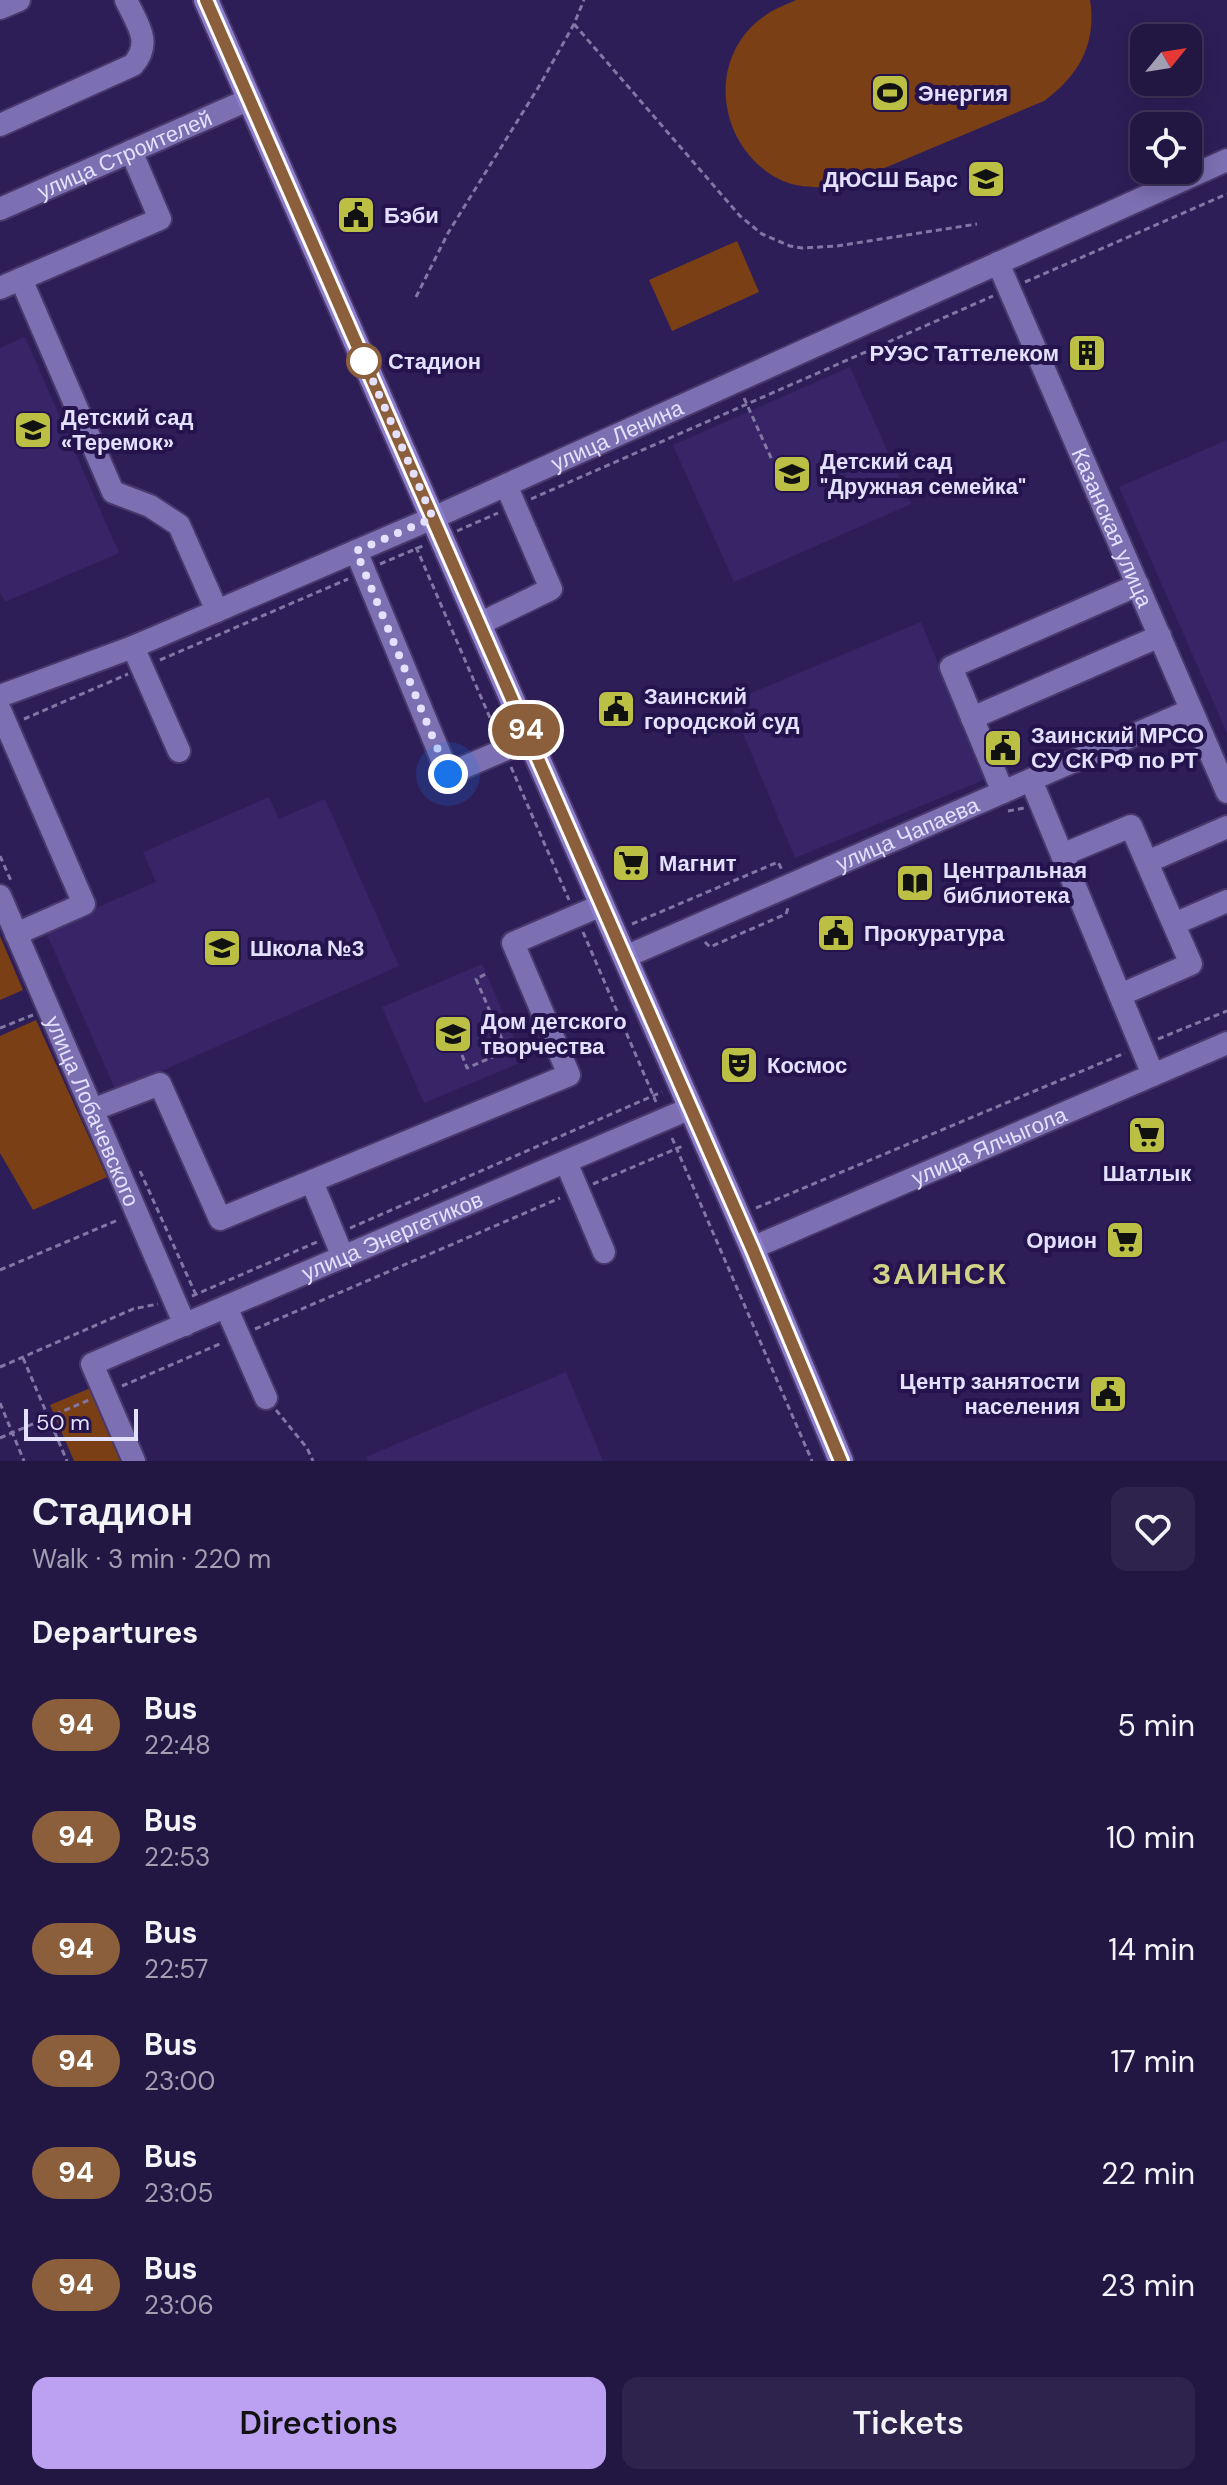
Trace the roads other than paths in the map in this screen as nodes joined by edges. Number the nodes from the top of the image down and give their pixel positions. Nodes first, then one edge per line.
1 (19, 0) edge
2 (126, 0) edge
3 (206, 0) edge
4 (0, 8) edge
5 (250, 99) junction
6 (0, 125) edge
7 (131, 151) junction
8 (1227, 160) edge
9 (0, 209) edge
10 (998, 263) junction
11 (21, 279) junction
12 (0, 288) edge
13 (510, 495) junction
14 (437, 528) junction
15 (360, 561) junction
16 (1138, 585) junction
17 (217, 611) junction
18 (479, 624) junction
19 (1160, 636) junction
20 (133, 647) junction
21 (0, 696) edge
22 (1191, 710) junction
23 (4, 718) edge
24 (972, 718) junction
25 (530, 739) junction
26 (179, 751) dead end
27 (1031, 780) junction
28 (1003, 792) junction
29 (1227, 792) edge
30 (1227, 827) edge
31 (1062, 855) junction
32 (1147, 862) junction
33 (0, 896) edge
34 (1227, 901) edge
35 (602, 905) junction
36 (1174, 924) junction
37 (16, 934) junction
38 (625, 957) junction
39 (1120, 995) junction
40 (1227, 1043) edge
41 (1153, 1075) junction
42 (691, 1108) junction
43 (92, 1110) junction
44 (566, 1162) junction
45 (312, 1182) junction
46 (752, 1248) junction
47 (604, 1252) dead end
48 (343, 1257) junction
49 (226, 1307) junction
50 (185, 1325) junction
51 (266, 1398) road end
52 (134, 1461) edge
53 (841, 1461) edge

1 - 4 street
2 - 6 street
3 - 5 main road
5 - 7 street, улица Строителей
5 - 14 main road
7 - 9 street, улица Строителей
7 - 11 street
8 - 10 street, улица Ленина
10 - 13 street, улица Ленина
10 - 16 street, Казанская улица
11 - 12 street
11 - 17 street
13 - 14 street, улица Ленина
13 - 18 street
14 - 15 street, улица Ленина
14 - 18 main road
15 - 17 street, улица Ленина
15 - 25 street
16 - 19 street, Казанская улица
16 - 24 street
17 - 20 street, улица Ленина
18 - 25 main road
19 - 22 street, Казанская улица
19 - 24 street
20 - 21 street, улица Ленина
20 - 26 street
22 - 27 street, улица Чапаева
22 - 29 street, Казанская улица
23 - 37 street
24 - 28 street
25 - 35 main road
27 - 28 street, улица Чапаева
27 - 31 street
28 - 38 street, улица Чапаева
30 - 32 street
31 - 32 street
31 - 39 street
32 - 36 street
33 - 37 street, улица Лобачевского
34 - 36 street
35 - 38 main road
35 - 45 street
36 - 39 street
37 - 43 street, улица Лобачевского
38 - 42 main road
39 - 41 street
40 - 41 street, улица Ялчыгола
41 - 46 street, улица Ялчыгола
42 - 44 street, улица Энергетиков
42 - 46 main road
43 - 45 street
43 - 50 street, улица Лобачевского
44 - 47 street
44 - 48 street, улица Энергетиков
45 - 48 street
46 - 53 main road
48 - 49 street, улица Энергетиков
49 - 50 street, улица Энергетиков
49 - 51 street
50 - 52 street, улица Энергетиков

